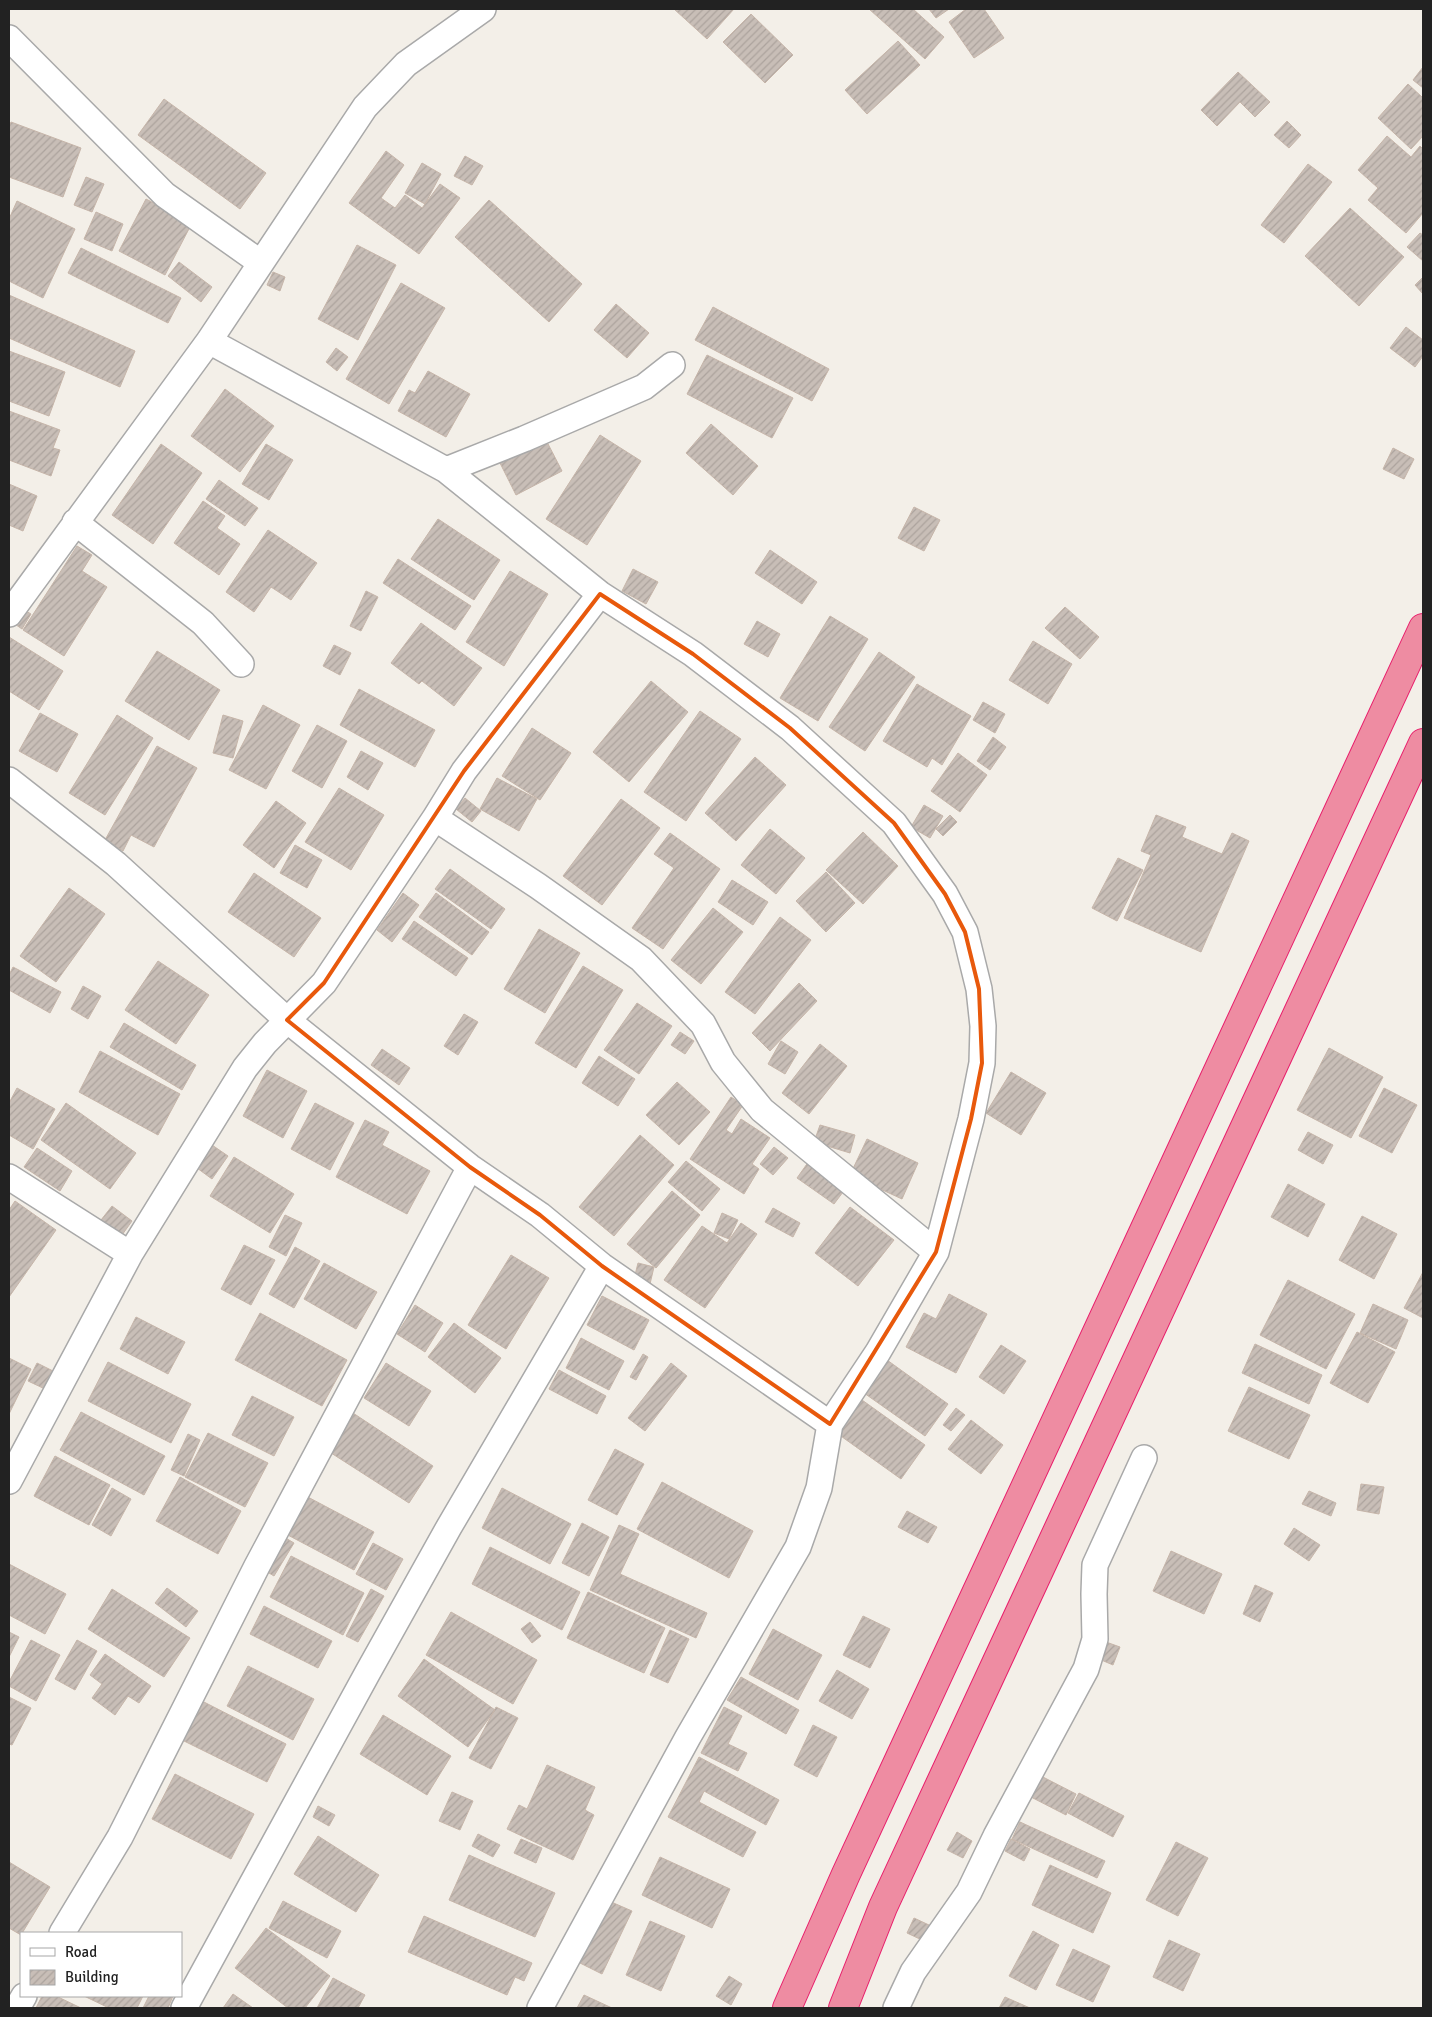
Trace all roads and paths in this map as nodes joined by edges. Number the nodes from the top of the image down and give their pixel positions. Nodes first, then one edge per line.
1 (483, 9) edge
2 (9, 38) edge
3 (261, 263) junction
4 (209, 341) junction
5 (672, 364) dead end
6 (446, 470) junction
7 (75, 522) junction
8 (600, 594) junction
9 (9, 614) edge
10 (1423, 628) edge
11 (241, 664) dead end
12 (1423, 743) edge
13 (9, 780) edge
14 (435, 818) junction
15 (287, 1020) junction
16 (470, 1167) junction
17 (9, 1178) edge
18 (936, 1252) junction
19 (130, 1254) junction
20 (602, 1266) junction
21 (830, 1424) junction
22 (1144, 1458) dead end
23 (9, 1481) edge
24 (63, 1932) edge
25 (23, 1997) edge
26 (16, 2008) edge
27 (184, 2008) edge
28 (540, 2008) edge
29 (787, 2008) edge
30 (843, 2008) edge
31 (896, 2008) edge

1 - 3 street
2 - 3 street
3 - 4 street
4 - 6 street
4 - 7 street
5 - 6 street
6 - 8 street
7 - 9 street
7 - 11 street
8 - 14 street
8 - 18 street
10 - 29 highway
12 - 30 highway
13 - 15 street
14 - 15 street
14 - 18 street
15 - 16 street
15 - 19 street
16 - 20 street
16 - 24 street
17 - 19 street
18 - 21 street
19 - 23 street
20 - 21 street
20 - 27 street
21 - 28 street
22 - 31 street
25 - 26 street

